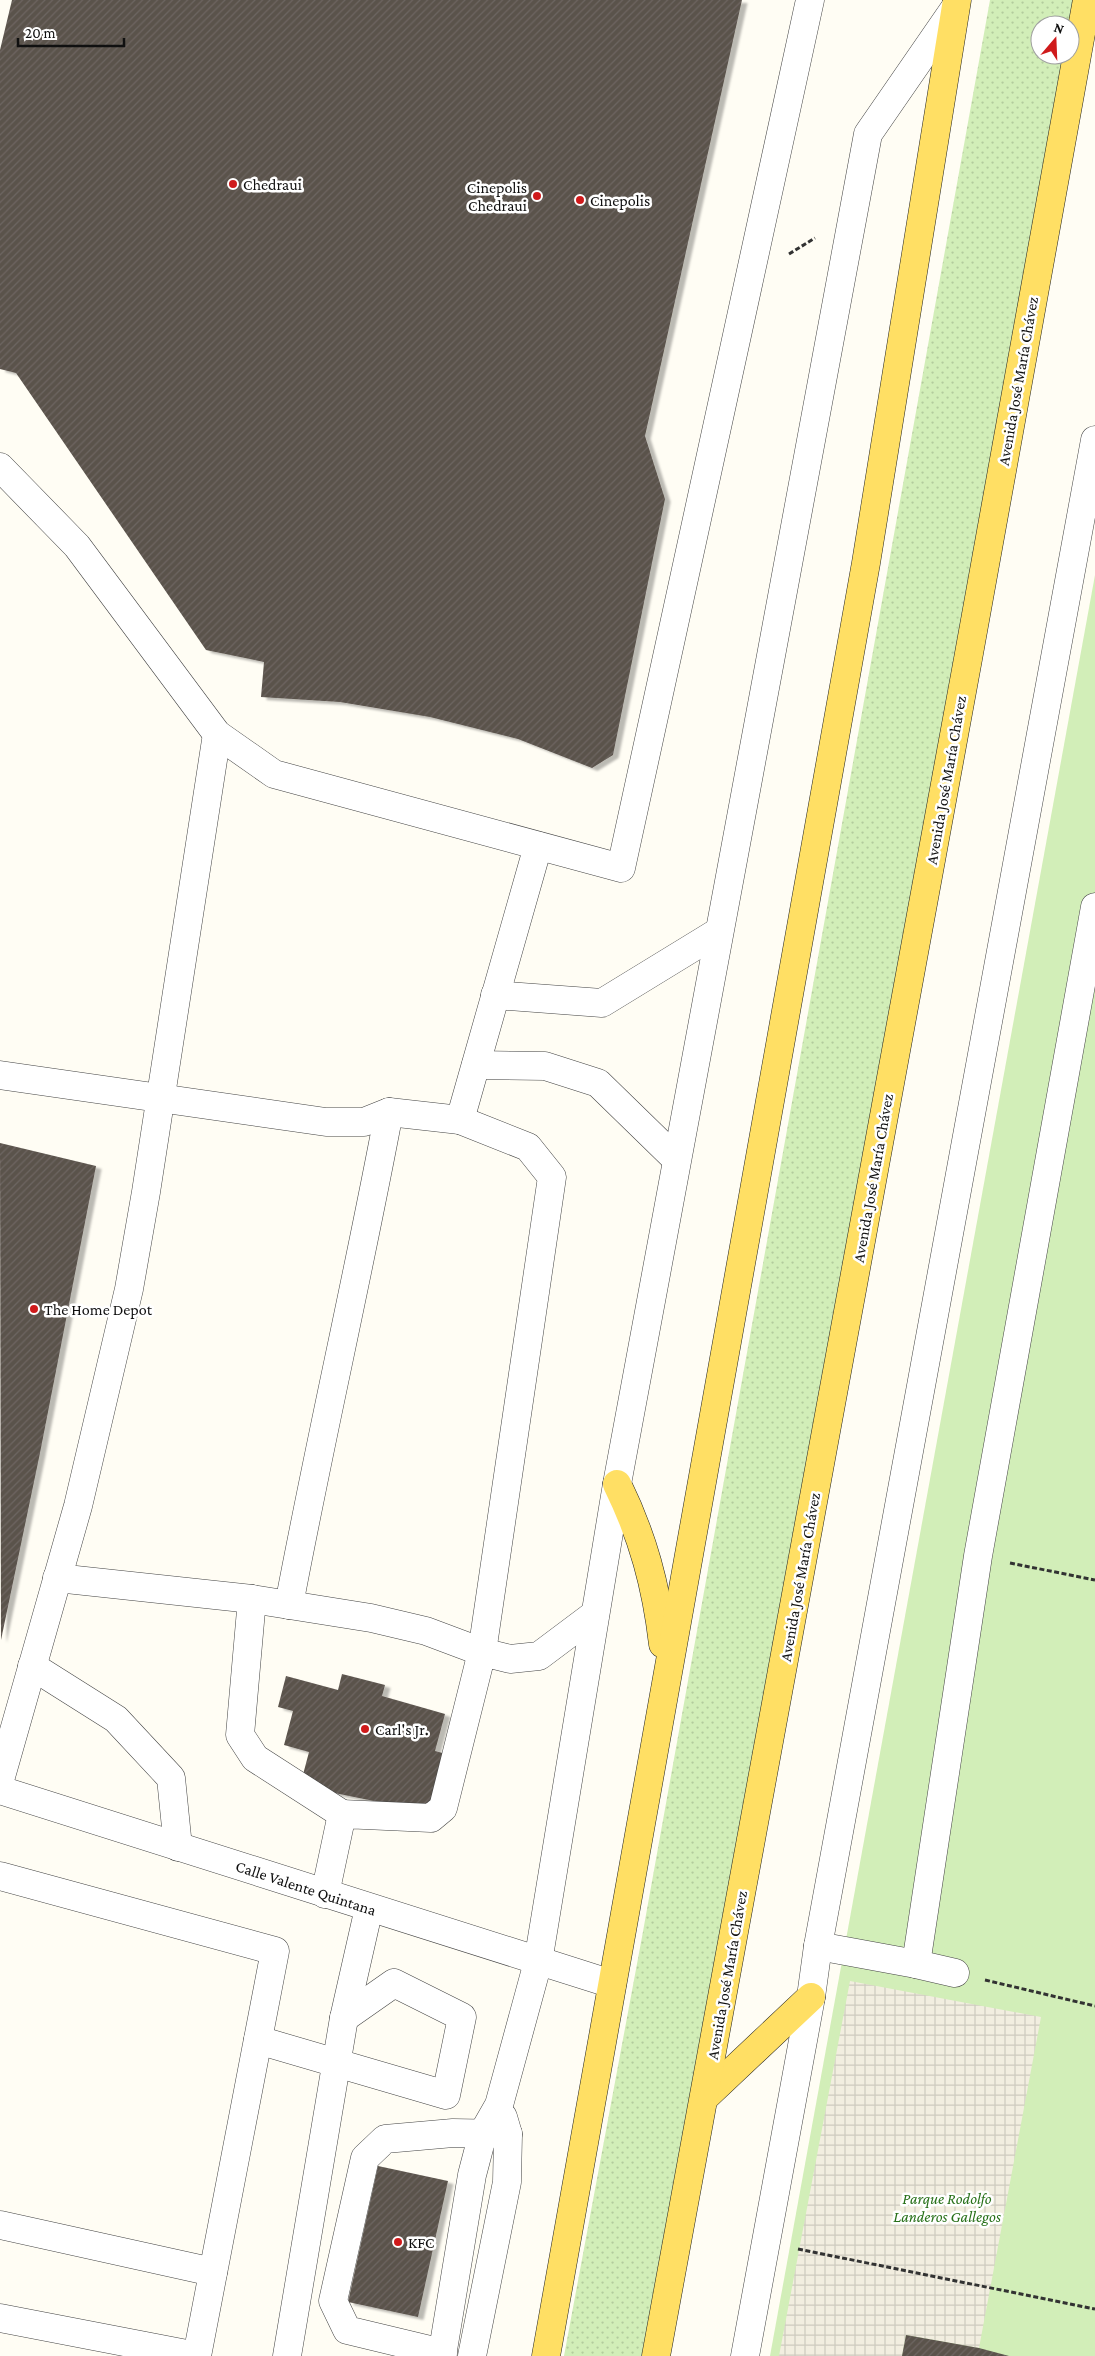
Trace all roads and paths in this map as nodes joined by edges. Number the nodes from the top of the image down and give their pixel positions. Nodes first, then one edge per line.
1 (810, 0) edge
2 (1087, 0) edge
3 (956, 4) edge
4 (854, 213) junction
5 (750, 280) junction
6 (1095, 440) edge
7 (0, 467) edge
8 (1088, 529) edge
9 (217, 734) junction
10 (538, 846) junction
11 (1095, 907) edge
12 (718, 932) junction
13 (495, 996) junction
14 (476, 1065) junction
15 (0, 1075) edge
16 (160, 1098) junction
17 (390, 1112) junction
18 (460, 1120) junction
19 (676, 1160) junction
20 (617, 1484) junction
21 (978, 1556) junction
22 (57, 1578) junction
23 (1095, 1580) edge
24 (252, 1598) junction
25 (289, 1605) junction
26 (595, 1614) junction
27 (482, 1652) junction
28 (32, 1666) junction
29 (664, 1684) junction
30 (0, 1780) edge
31 (0, 1790) edge
32 (342, 1814) junction
33 (178, 1847) junction
34 (0, 1876) edge
35 (325, 1894) junction
36 (369, 1908) junction
37 (818, 1946) junction
38 (538, 1962) junction
39 (916, 1964) junction
40 (956, 1973) joint
41 (612, 1984) junction
42 (811, 1997) junction
43 (1095, 2006) edge
44 (344, 2018) junction
45 (258, 2040) junction
46 (336, 2063) junction
47 (705, 2096) junction
48 (496, 2134) junction
49 (0, 2225) edge
50 (766, 2243) junction
51 (213, 2272) junction
52 (1095, 2309) edge
53 (0, 2318) edge
54 (442, 2354) edge
55 (197, 2356) edge
56 (288, 2356) edge
57 (472, 2356) edge
58 (546, 2356) edge
59 (656, 2356) edge
60 (745, 2356) edge

1 - 5 street
2 - 47 main road, Avenida José María Chávez
3 - 4 street
3 - 29 main road
4 - 5 path
4 - 12 street
5 - 10 street
6 - 8 street
7 - 9 street
8 - 37 street
9 - 10 street
9 - 16 street
10 - 13 street
11 - 21 street
12 - 13 street
12 - 19 street
13 - 14 street
14 - 18 street
14 - 19 street
15 - 16 street
16 - 17 street
16 - 22 street
17 - 18 street
17 - 25 street
18 - 27 street
19 - 20 street
20 - 26 street
20 - 29 main road
21 - 23 path
21 - 39 street
22 - 24 street
22 - 28 street
24 - 25 street
24 - 32 street
25 - 27 street
26 - 27 street
26 - 38 street
27 - 32 street
28 - 30 street
28 - 33 street
29 - 41 main road
31 - 33 street, Calle Valente Quintana
32 - 35 street
33 - 35 street, Calle Valente Quintana
34 - 45 street
35 - 36 street, Calle Valente Quintana
36 - 38 street, Calle Valente Quintana
36 - 44 street
37 - 39 street
37 - 42 street
38 - 41 street, Calle Valente Quintana
38 - 48 street
39 - 40 street
40 - 43 path
41 - 58 main road
42 - 47 main road
42 - 50 street
44 - 46 street
44 - 46 street
45 - 46 street
45 - 51 street
46 - 56 street
47 - 59 main road, Avenida José María Chávez
48 - 54 street
48 - 54 street
48 - 57 street
49 - 51 street
50 - 52 path
50 - 60 street
51 - 55 street
53 - 55 street

